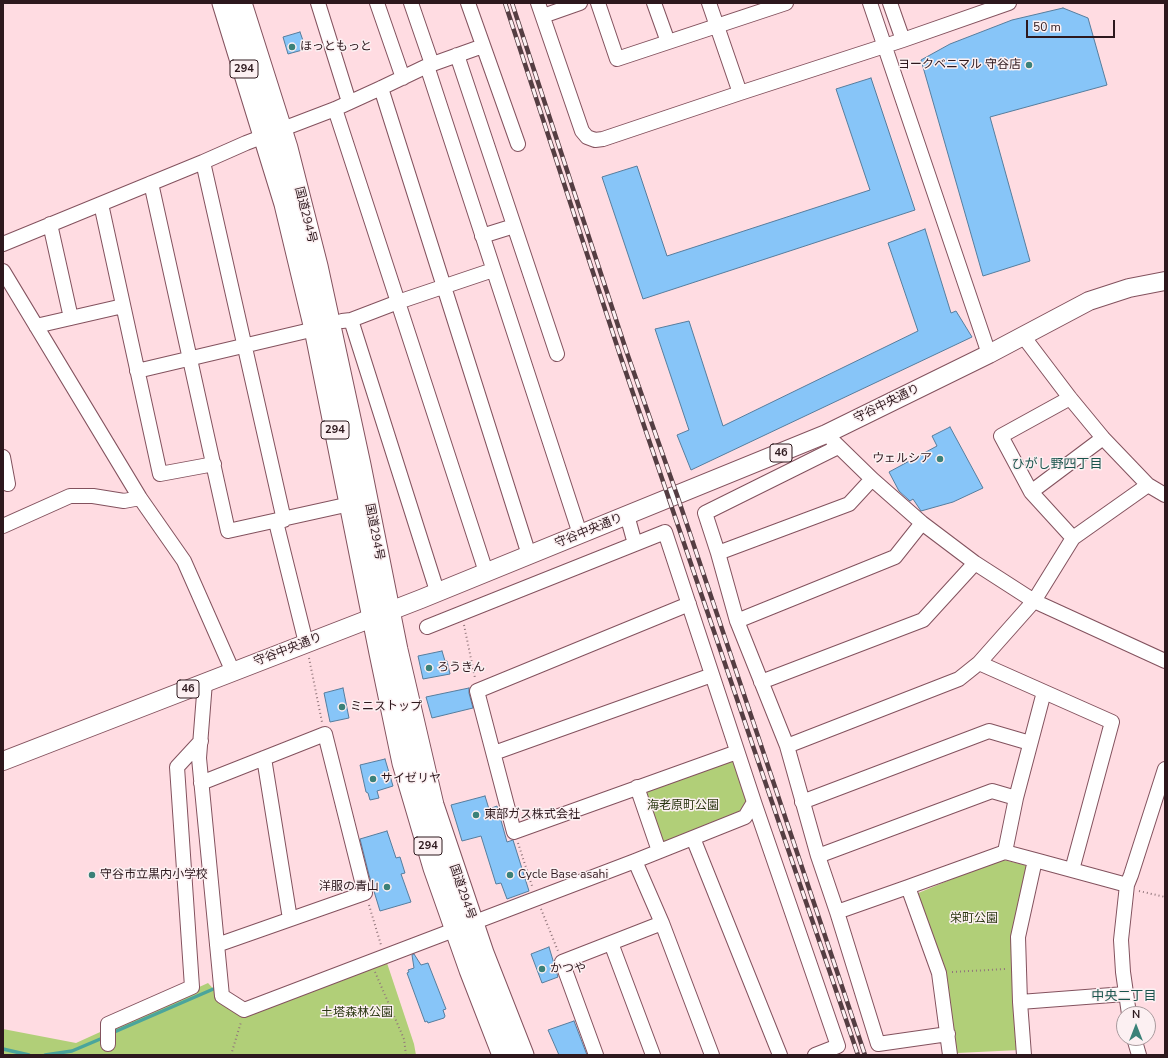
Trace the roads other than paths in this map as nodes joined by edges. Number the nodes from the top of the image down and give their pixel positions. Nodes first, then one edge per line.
1 (223, 3) edge
2 (242, 3) edge
3 (318, 3) edge
4 (377, 3) edge
5 (411, 3) edge
6 (468, 3) edge
7 (580, 3) edge
8 (598, 3) edge
9 (654, 3) edge
10 (709, 3) edge
11 (786, 3) edge
12 (870, 3) edge
13 (890, 3) edge
14 (1009, 3) edge
15 (541, 10) edge
16 (717, 26) junction
17 (903, 40) junction
18 (668, 42) junction
19 (484, 46) junction
20 (886, 46) junction
21 (456, 55) junction
22 (429, 65) junction
23 (403, 78) junction
24 (381, 88) junction
25 (740, 93) junction
26 (349, 102) junction
27 (335, 109) junction
28 (273, 132) junction
29 (518, 144) dead end
30 (203, 162) junction
31 (151, 183) junction
32 (101, 204) junction
33 (50, 224) junction
34 (514, 226) junction
35 (482, 236) junction
36 (3, 244) edge
37 (493, 270) junction
38 (3, 271) edge
39 (1165, 281) edge
40 (444, 286) junction
41 (398, 302) junction
42 (123, 306) junction
43 (71, 318) junction
44 (351, 320) junction
45 (36, 326) junction
46 (322, 326) junction
47 (1023, 336) junction
48 (244, 346) junction
49 (557, 354) dead end
50 (989, 354) junction
51 (190, 358) junction
52 (137, 371) junction
53 (1070, 398) junction
54 (826, 434) junction
55 (1103, 438) junction
56 (838, 447) junction
57 (3, 457) edge
58 (214, 464) junction
59 (872, 479) junction
60 (3, 482) edge
61 (1148, 485) junction
62 (1031, 492) junction
63 (1165, 495) edge
64 (140, 498) junction
65 (350, 504) junction
66 (627, 515) junction
67 (280, 521) junction
68 (922, 523) junction
69 (3, 526) edge
70 (580, 534) junction
71 (1073, 538) junction
72 (635, 544) junction
73 (718, 553) junction
74 (529, 555) junction
75 (975, 563) junction
76 (486, 572) junction
77 (438, 591) junction
78 (1034, 601) junction
79 (689, 604) junction
80 (381, 614) junction
81 (737, 621) junction
82 (427, 627) dead end
83 (306, 643) junction
84 (1165, 661) edge
85 (979, 663) junction
86 (233, 672) junction
87 (712, 675) junction
88 (205, 682) junction
89 (761, 682) junction
90 (1044, 692) junction
91 (201, 741) junction
92 (1030, 743) junction
93 (787, 746) junction
94 (737, 752) junction
95 (494, 753) junction
96 (264, 758) junction
97 (3, 761) edge
98 (1165, 769) edge
99 (201, 783) junction
100 (1163, 783) edge
101 (637, 787) junction
102 (1016, 798) junction
103 (754, 802) junction
104 (802, 802) junction
105 (693, 838) junction
106 (659, 851) junction
107 (1005, 852) junction
108 (818, 856) junction
109 (1035, 860) junction
110 (635, 861) junction
111 (1072, 870) junction
112 (908, 887) junction
113 (1127, 887) junction
114 (837, 912) junction
115 (290, 919) junction
116 (662, 923) junction
117 (464, 926) junction
118 (610, 943) junction
119 (217, 944) junction
120 (1125, 994) junction
121 (1020, 1002) junction
122 (1127, 1006) edge
123 (948, 1034) junction
124 (108, 1044) dead end
125 (503, 1055) edge
126 (523, 1055) edge
127 (596, 1055) edge
128 (654, 1055) edge
129 (712, 1055) edge
130 (780, 1055) edge
131 (815, 1055) edge
132 (950, 1055) edge
133 (1024, 1055) edge

1 - 28 highway, 国道294号 / 294
2 - 28 highway, 国道294号 / 294
3 - 26 street
4 - 23 street
5 - 22 street
6 - 19 street
7 - 15 street
8 - 18 street
9 - 18 street
10 - 16 street
11 - 16 street
12 - 20 street
13 - 17 street
14 - 17 street
15 - 25 street
16 - 18 street
16 - 25 street
17 - 20 street
19 - 21 street
19 - 29 street
20 - 25 street
20 - 50 street
21 - 22 street
21 - 34 street
22 - 23 street
22 - 35 street
23 - 24 street
24 - 26 street
24 - 40 street
26 - 27 street
27 - 28 street
27 - 41 street
28 - 30 street
28 - 46 highway, 国道294号 / 294
30 - 31 street
30 - 48 street
31 - 32 street
31 - 51 street
32 - 33 street
32 - 42 street
33 - 36 street
33 - 43 street
34 - 35 street
34 - 49 street
35 - 37 street
37 - 40 street
37 - 70 street
38 - 45 street
39 - 47 main road, 守谷中央通り / 46
40 - 41 street
40 - 74 street
41 - 44 street
41 - 76 street
42 - 43 street
42 - 52 street
43 - 45 street
44 - 46 street
44 - 77 street
45 - 64 street
46 - 48 street
46 - 65 highway, 国道294号 / 294
46 - 80 highway, 国道294号 / 294
47 - 50 main road, 守谷中央通り / 46
47 - 53 street
48 - 51 street
48 - 67 street
50 - 54 main road, 守谷中央通り / 46
51 - 52 street
51 - 58 street
52 - 58 street
53 - 55 street
53 - 62 street
54 - 56 street
54 - 66 main road, 守谷中央通り / 46
55 - 61 street
55 - 62 street
56 - 59 street
56 - 73 street
57 - 60 street
58 - 67 street
59 - 68 street
59 - 73 street
61 - 63 street
61 - 71 street
62 - 71 street
64 - 69 street
64 - 86 street
65 - 67 street
65 - 80 highway, 国道294号 / 294
66 - 70 main road, 守谷中央通り / 46
66 - 72 street
67 - 83 street
68 - 75 street
68 - 81 street
70 - 74 main road, 守谷中央通り / 46
71 - 78 street
72 - 79 street
72 - 82 street
73 - 81 street
74 - 76 main road, 守谷中央通り / 46
75 - 78 street
75 - 89 street
76 - 77 main road, 守谷中央通り / 46
77 - 80 main road, 守谷中央通り / 46
78 - 84 street
78 - 85 street
79 - 87 street
79 - 95 street
80 - 83 main road, 守谷中央通り / 46
80 - 117 highway, 国道294号 / 294
81 - 89 street
83 - 86 main road, 守谷中央通り / 46
85 - 90 street
85 - 93 street
86 - 88 main road, 守谷中央通り / 46
87 - 94 street
87 - 95 street
88 - 91 street
88 - 97 main road, 守谷中央通り / 46
89 - 93 street
90 - 92 street
90 - 111 street
91 - 99 street
91 - 124 street
92 - 102 street
92 - 104 street
93 - 104 street
94 - 101 street
94 - 103 street
95 - 101 street
96 - 99 street
96 - 115 street
96 - 115 street
98 - 100 street
99 - 119 street
100 - 113 street
101 - 106 street
102 - 107 street
102 - 108 street
103 - 105 street
103 - 131 street
104 - 108 street
105 - 106 street
105 - 130 street
106 - 110 street
107 - 109 street
107 - 112 street
108 - 114 street
109 - 111 street
109 - 121 street
110 - 116 street
110 - 117 street
111 - 113 street
112 - 114 street
112 - 123 street
113 - 120 street
114 - 123 street
115 - 119 street
116 - 118 street
116 - 129 street
117 - 119 street
117 - 125 highway, 国道294号 / 294
117 - 126 highway, 国道294号 / 294
118 - 127 street
118 - 128 street
120 - 121 street
120 - 122 street
121 - 133 street
123 - 132 street

